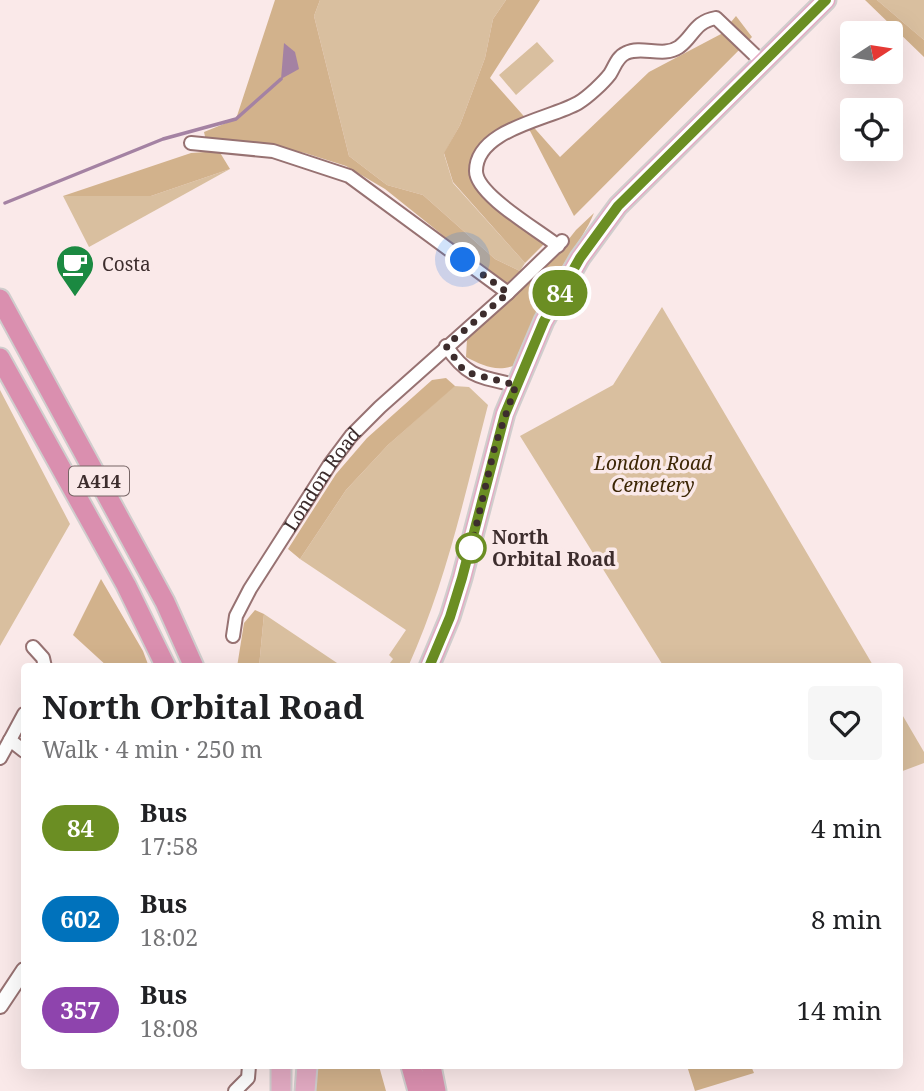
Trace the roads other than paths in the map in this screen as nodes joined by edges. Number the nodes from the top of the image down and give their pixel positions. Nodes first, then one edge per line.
1 (826, 0) edge
2 (762, 62) junction
3 (191, 143) dead end
4 (508, 293) junction
5 (0, 299) edge
6 (446, 346) junction
7 (0, 358) edge
8 (516, 385) junction
9 (233, 636) dead end
10 (33, 646) dead end
11 (44, 663) edge
12 (164, 663) edge
13 (192, 663) edge
14 (431, 663) edge
15 (21, 720) edge
16 (10, 740) junction
17 (21, 749) edge
18 (0, 758) edge
19 (21, 979) edge
20 (0, 1006) edge
21 (249, 1069) edge
22 (281, 1069) edge
23 (307, 1069) edge
24 (412, 1069) edge
25 (432, 1069) edge
26 (235, 1091) edge
27 (281, 1091) edge
28 (305, 1091) edge
29 (418, 1091) edge
30 (436, 1091) edge

1 - 2 main road
2 - 4 street, London Road
2 - 8 main road
3 - 4 street
4 - 6 street, London Road
5 - 13 highway, A414
6 - 8 street
6 - 9 street, London Road
7 - 12 highway, A414
8 - 14 main road
10 - 11 street
15 - 16 street
16 - 17 street
16 - 18 street
19 - 20 street
21 - 26 street
22 - 27 main road
23 - 28 main road
24 - 29 highway
25 - 30 highway

